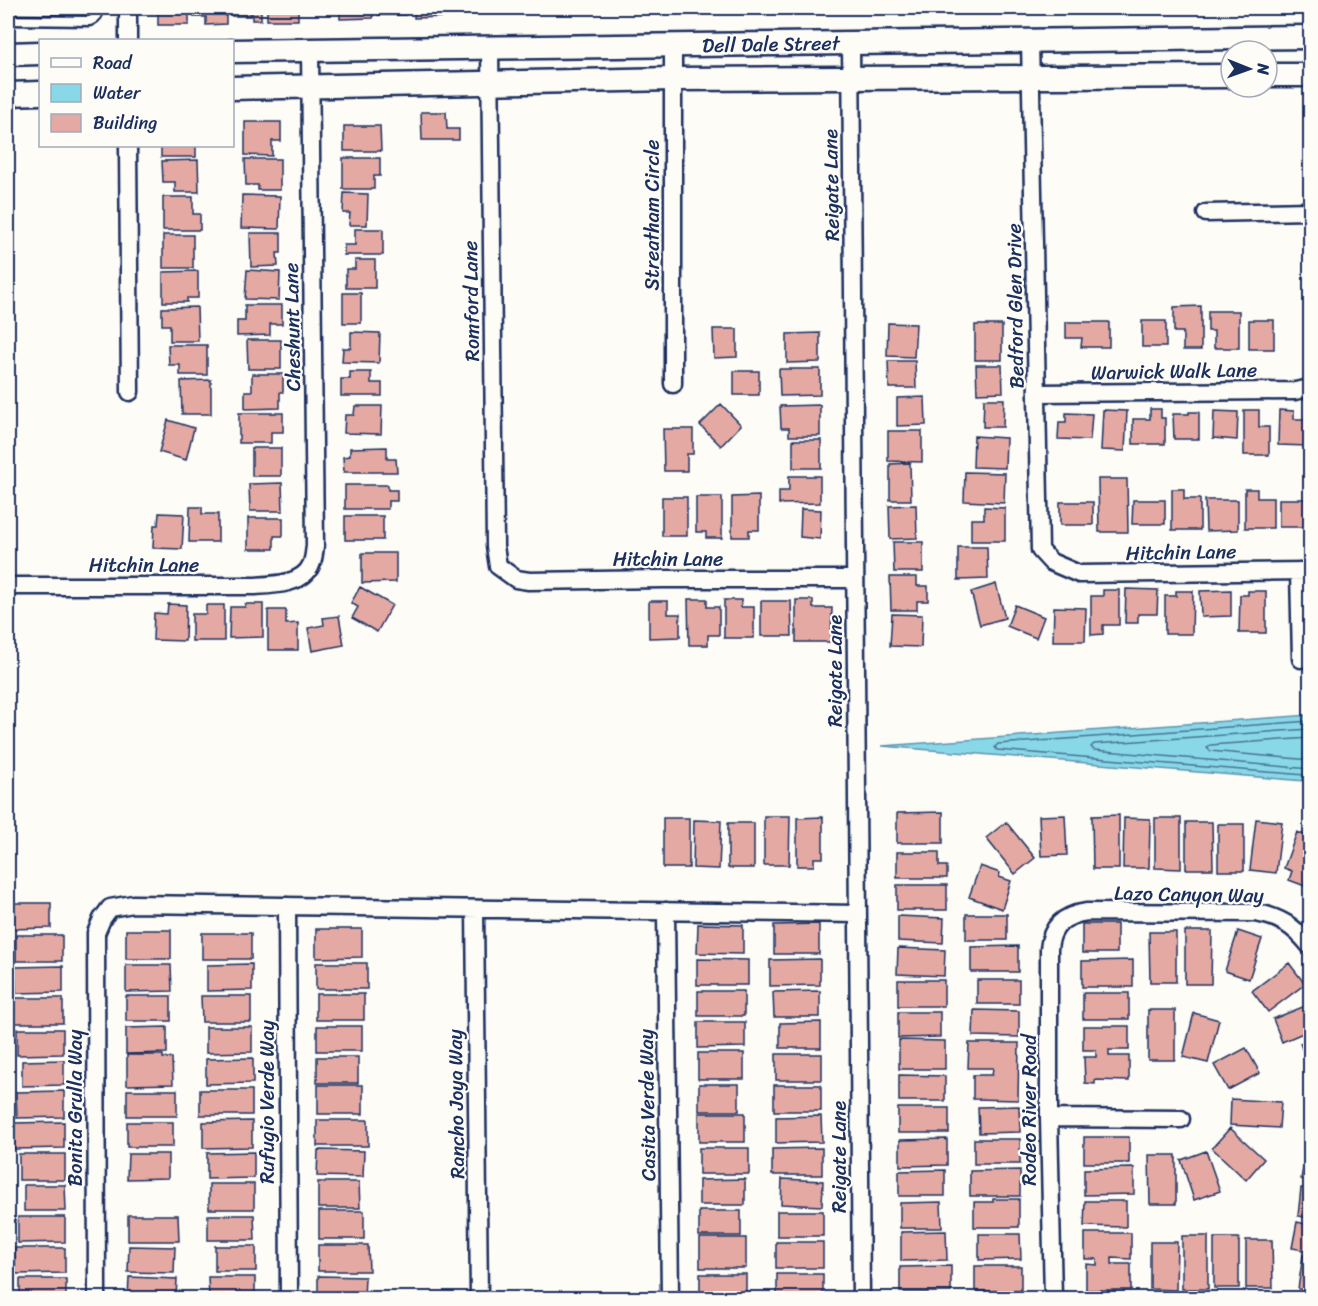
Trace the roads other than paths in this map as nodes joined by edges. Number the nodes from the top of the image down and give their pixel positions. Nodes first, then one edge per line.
1 (99, 8) edge
2 (128, 8) edge
3 (8, 20) edge
4 (1311, 37) edge
5 (128, 39) edge
6 (1030, 40) junction
7 (851, 43) junction
8 (672, 45) junction
9 (490, 47) junction
10 (310, 50) junction
11 (234, 51) edge
12 (39, 53) edge
13 (8, 54) edge
14 (1279, 75) edge
15 (1311, 75) edge
16 (1219, 76) edge
17 (1031, 78) junction
18 (673, 79) junction
19 (851, 79) junction
20 (490, 82) junction
21 (309, 86) junction
22 (234, 88) edge
23 (39, 93) edge
24 (8, 94) edge
25 (128, 147) edge
26 (1311, 211) edge
27 (1206, 213) dead end
28 (673, 384) dead end
29 (1311, 388) edge
30 (130, 392) dead end
31 (1038, 393) junction
32 (496, 554) joint
33 (1054, 564) joint
34 (1305, 571) edge
35 (855, 579) junction
36 (280, 584) joint
37 (8, 586) edge
38 (1301, 659) dead end
39 (287, 906) junction
40 (475, 909) junction
41 (666, 911) junction
42 (858, 914) junction
43 (1059, 923) joint
44 (1311, 946) edge
45 (1049, 1118) junction
46 (1181, 1119) dead end
47 (97, 1299) edge
48 (289, 1299) edge
49 (478, 1299) edge
50 (670, 1299) edge
51 (861, 1299) edge
52 (1053, 1299) edge

1 - 3 lane
2 - 5 street
4 - 6 main road, Dell Dale Street
6 - 7 main road, Dell Dale Street
6 - 17 street, Bedford Glen Drive
7 - 8 main road, Dell Dale Street
7 - 19 street, Reigate Lane
8 - 9 main road, Dell Dale Street
8 - 18 street, Streatham Circle
9 - 10 main road, Dell Dale Street
9 - 20 street, Romford Lane
10 - 11 main road, Dell Dale Street
10 - 21 street, Cheshunt Lane
12 - 13 main road
14 - 15 main road
16 - 17 main road, Dell Dale Street
17 - 19 main road, Dell Dale Street
17 - 31 street, Bedford Glen Drive
18 - 19 main road, Dell Dale Street
18 - 20 main road, Dell Dale Street
18 - 28 street, Streatham Circle
19 - 35 street, Reigate Lane
20 - 21 main road, Dell Dale Street
20 - 32 street, Romford Lane
21 - 22 main road, Dell Dale Street
21 - 36 street, Cheshunt Lane
23 - 24 main road
25 - 30 street
26 - 27 street
29 - 31 street, Warwick Walk Lane
31 - 33 street, Bedford Glen Drive
32 - 35 street, Hitchin Lane
33 - 34 street, Hitchin Lane
34 - 38 street
35 - 42 street, Reigate Lane
36 - 37 street, Hitchin Lane
39 - 40 street
39 - 47 street, Bonita Grulla Way
39 - 48 street, Rufugio Verde Way
40 - 41 street
40 - 49 street, Rancho Joya Way
41 - 42 street
41 - 50 street, Casita Verde Way
42 - 51 street, Reigate Lane
43 - 44 street, Lazo Canyon Way
43 - 45 street, Rodeo River Road
45 - 46 street
45 - 52 street, Rodeo River Road

